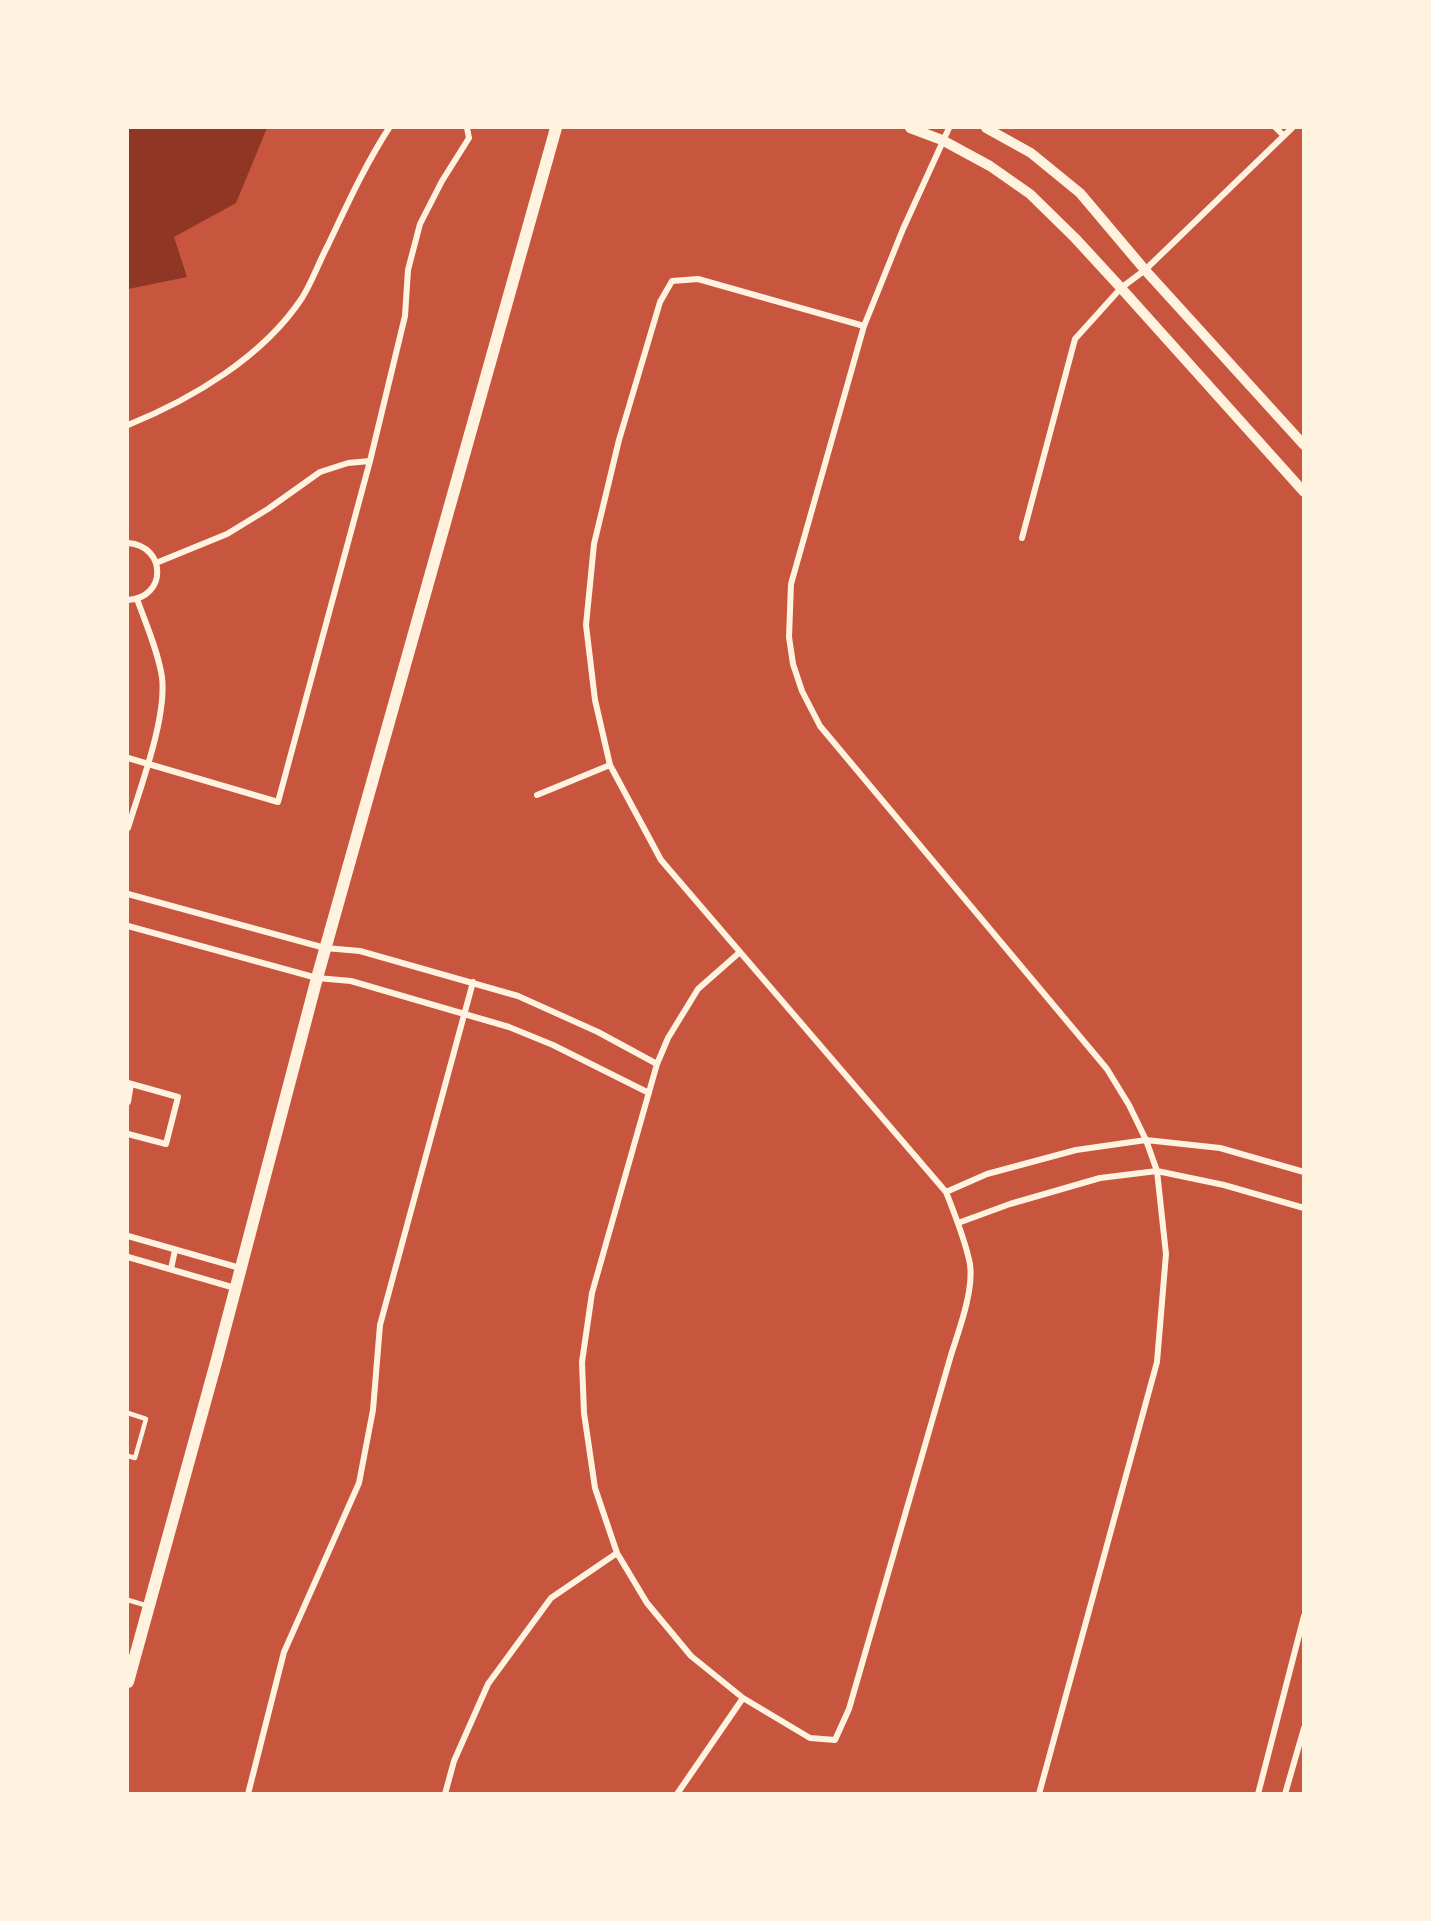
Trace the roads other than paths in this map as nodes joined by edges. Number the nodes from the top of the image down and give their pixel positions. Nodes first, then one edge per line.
1 (389, 128) edge
2 (467, 128) edge
3 (556, 128) edge
4 (910, 128) edge
5 (948, 128) edge
6 (986, 128) edge
7 (1276, 128) edge
8 (1292, 128) edge
9 (1283, 135) junction
10 (942, 140) junction
11 (1145, 270) junction
12 (1122, 288) junction
13 (864, 326) junction
14 (128, 425) edge
15 (1304, 445) edge
16 (370, 461) junction
17 (1304, 492) edge
18 (1022, 538) dead end
19 (128, 543) edge
20 (156, 563) junction
21 (137, 599) junction
22 (128, 600) edge
23 (128, 758) edge
24 (147, 764) junction
25 (610, 765) junction
26 (537, 795) dead end
27 (128, 828) edge
28 (128, 894) edge
29 (128, 926) edge
30 (325, 948) junction
31 (740, 952) junction
32 (316, 978) junction
33 (473, 982) junction
34 (465, 1013) junction
35 (657, 1064) junction
36 (129, 1084) edge
37 (649, 1093) junction
38 (128, 1102) edge
39 (128, 1134) edge
40 (1146, 1140) junction
41 (1157, 1171) junction
42 (1304, 1172) edge
43 (946, 1192) junction
44 (1304, 1208) edge
45 (958, 1223) junction
46 (128, 1236) edge
47 (175, 1250) junction
48 (128, 1257) edge
49 (240, 1268) junction
50 (171, 1269) junction
51 (235, 1288) junction
52 (128, 1413) edge
53 (128, 1456) edge
54 (617, 1553) junction
55 (128, 1600) edge
56 (148, 1606) junction
57 (1304, 1616) edge
58 (1295, 1647) junction
59 (1304, 1649) edge
60 (128, 1682) edge
61 (743, 1698) junction
62 (1304, 1728) edge
63 (248, 1794) edge
64 (445, 1794) edge
65 (677, 1794) edge
66 (1040, 1794) edge
67 (1258, 1794) edge
68 (1285, 1794) edge

1 - 14 street
2 - 16 street
3 - 30 main road
4 - 10 street
5 - 10 street
6 - 11 street
7 - 9 street
8 - 9 street
9 - 11 street
10 - 12 street
10 - 13 street
11 - 12 street
11 - 15 street
12 - 17 street
12 - 18 street
13 - 25 street
13 - 40 street
16 - 20 street
16 - 24 street
19 - 20 street
20 - 21 street
21 - 22 street
21 - 24 street
23 - 24 street
24 - 27 street
25 - 26 street
25 - 31 street
28 - 30 street
29 - 32 street
30 - 32 main road
30 - 33 street
31 - 35 street
31 - 43 street
32 - 34 street
32 - 49 main road
33 - 34 street
33 - 35 street
34 - 37 street
34 - 63 street
35 - 37 street
36 - 38 street
36 - 39 street
37 - 54 street
40 - 41 street
40 - 42 street
40 - 43 street
41 - 44 street
41 - 45 street
41 - 66 street
43 - 45 street
45 - 61 street
46 - 47 street
47 - 49 street
47 - 50 street
48 - 50 street
49 - 51 main road
50 - 51 street
51 - 56 main road
52 - 53 lane
54 - 61 street
54 - 64 street
55 - 56 lane
56 - 60 main road
57 - 58 street
58 - 59 street
58 - 67 street
61 - 65 street
62 - 68 street

